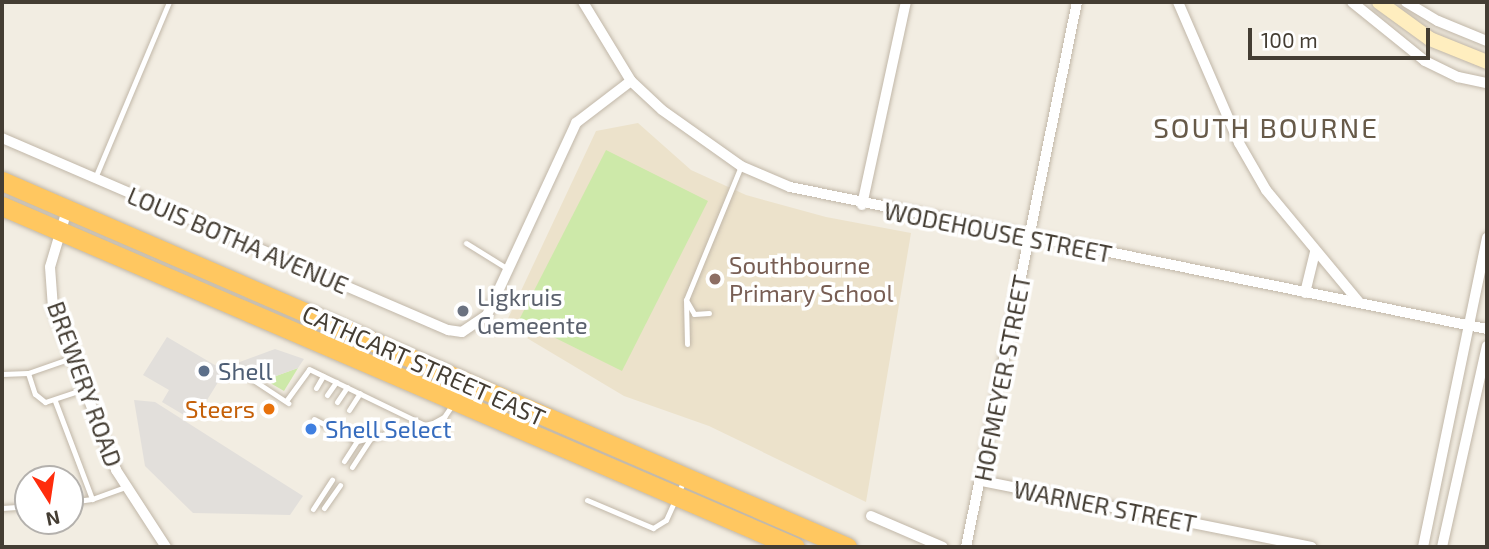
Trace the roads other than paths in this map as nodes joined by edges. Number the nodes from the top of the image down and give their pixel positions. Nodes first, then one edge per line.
1 (169, 2) edge
2 (583, 2) edge
3 (906, 2) edge
4 (1077, 2) edge
5 (1178, 2) edge
6 (1352, 2) edge
7 (1380, 2) edge
8 (1406, 2) edge
9 (1487, 41) edge
10 (1487, 62) edge
11 (631, 81) junction
12 (1487, 83) edge
13 (2, 138) edge
14 (741, 166) junction
15 (95, 178) junction
16 (2, 181) edge
17 (862, 205) junction
18 (2, 206) edge
19 (67, 210) junction
20 (59, 232) junction
21 (1030, 237) junction
22 (1487, 238) edge
23 (466, 243) dead end
24 (1315, 253) junction
25 (508, 269) junction
26 (1305, 293) junction
27 (686, 300) junction
28 (1359, 302) junction
29 (709, 313) dead end
30 (1470, 326) junction
31 (1487, 329) edge
32 (687, 344) dead end
33 (1487, 346) edge
34 (71, 358) junction
35 (235, 368) dead end
36 (28, 373) junction
37 (2, 374) edge
38 (323, 376) junction
39 (336, 382) junction
40 (462, 383) junction
41 (347, 387) junction
42 (316, 388) dead end
43 (84, 389) junction
44 (360, 394) junction
45 (327, 395) dead end
46 (55, 401) junction
47 (454, 401) junction
48 (337, 402) dead end
49 (349, 410) dead end
50 (328, 417) dead end
51 (314, 419) dead end
52 (323, 425) junction
53 (339, 425) dead end
54 (425, 425) junction
55 (334, 432) junction
56 (371, 438) junction
57 (357, 441) junction
58 (1443, 457) junction
59 (1462, 460) junction
60 (344, 461) dead end
61 (352, 467) dead end
62 (685, 477) junction
63 (332, 480) dead end
64 (982, 481) junction
65 (340, 485) dead end
66 (125, 487) junction
67 (676, 497) junction
68 (92, 499) junction
69 (84, 500) edge
70 (587, 500) dead end
71 (324, 508) dead end
72 (313, 509) dead end
73 (871, 516) dead end
74 (166, 547) edge
75 (795, 547) edge
76 (847, 547) edge
77 (943, 547) edge
78 (966, 547) edge
79 (1311, 547) edge
80 (1423, 547) edge
81 (1442, 547) edge

1 - 15 lane
2 - 11 street, WODEHOUSE STREET
3 - 17 street
4 - 21 street, HOFMEYER STREET
5 - 24 street
6 - 12 street
7 - 10 street
8 - 9 street
11 - 14 street, WODEHOUSE STREET
11 - 25 street
13 - 15 street, LOUIS BOTHA AVENUE
14 - 17 street, WODEHOUSE STREET
14 - 27 lane
15 - 25 street, LOUIS BOTHA AVENUE
16 - 19 highway, CATHCART STREET EAST
17 - 21 street, WODEHOUSE STREET
18 - 20 highway, CATHCART STREET EAST
19 - 20 street, BREWERY ROAD
19 - 40 highway, CATHCART STREET EAST
20 - 34 street, BREWERY ROAD
20 - 47 highway, CATHCART STREET EAST
21 - 26 street, WODEHOUSE STREET
21 - 64 street, HOFMEYER STREET
22 - 30 street
23 - 25 lane
24 - 26 street
24 - 28 street
26 - 28 street, WODEHOUSE STREET
27 - 29 lane
27 - 32 lane
28 - 30 street, WODEHOUSE STREET
30 - 31 street, WODEHOUSE STREET
30 - 58 street
33 - 59 street
34 - 36 lane
34 - 43 street, BREWERY ROAD
35 - 38 lane
36 - 37 lane
36 - 46 lane
38 - 39 lane
38 - 42 lane
39 - 41 lane
39 - 45 lane
40 - 47 lane
40 - 62 highway, CATHCART STREET EAST
41 - 44 lane
41 - 48 lane
43 - 46 lane
43 - 66 street, BREWERY ROAD
44 - 49 lane
44 - 54 lane
46 - 68 lane
47 - 54 lane
47 - 67 highway, CATHCART STREET EAST
50 - 52 lane
51 - 52 lane
52 - 55 lane
53 - 55 lane
54 - 56 lane
55 - 57 lane
56 - 57 lane
56 - 61 lane
57 - 60 lane
58 - 59 street
58 - 80 street
59 - 81 street
62 - 67 lane
62 - 76 highway, CATHCART STREET EAST
63 - 72 lane
64 - 78 street, HOFMEYER STREET
64 - 79 street, WARNER STREET
65 - 71 lane
66 - 68 lane
66 - 74 street, BREWERY ROAD
67 - 70 lane
67 - 75 highway, CATHCART STREET EAST
68 - 69 lane
73 - 77 street

